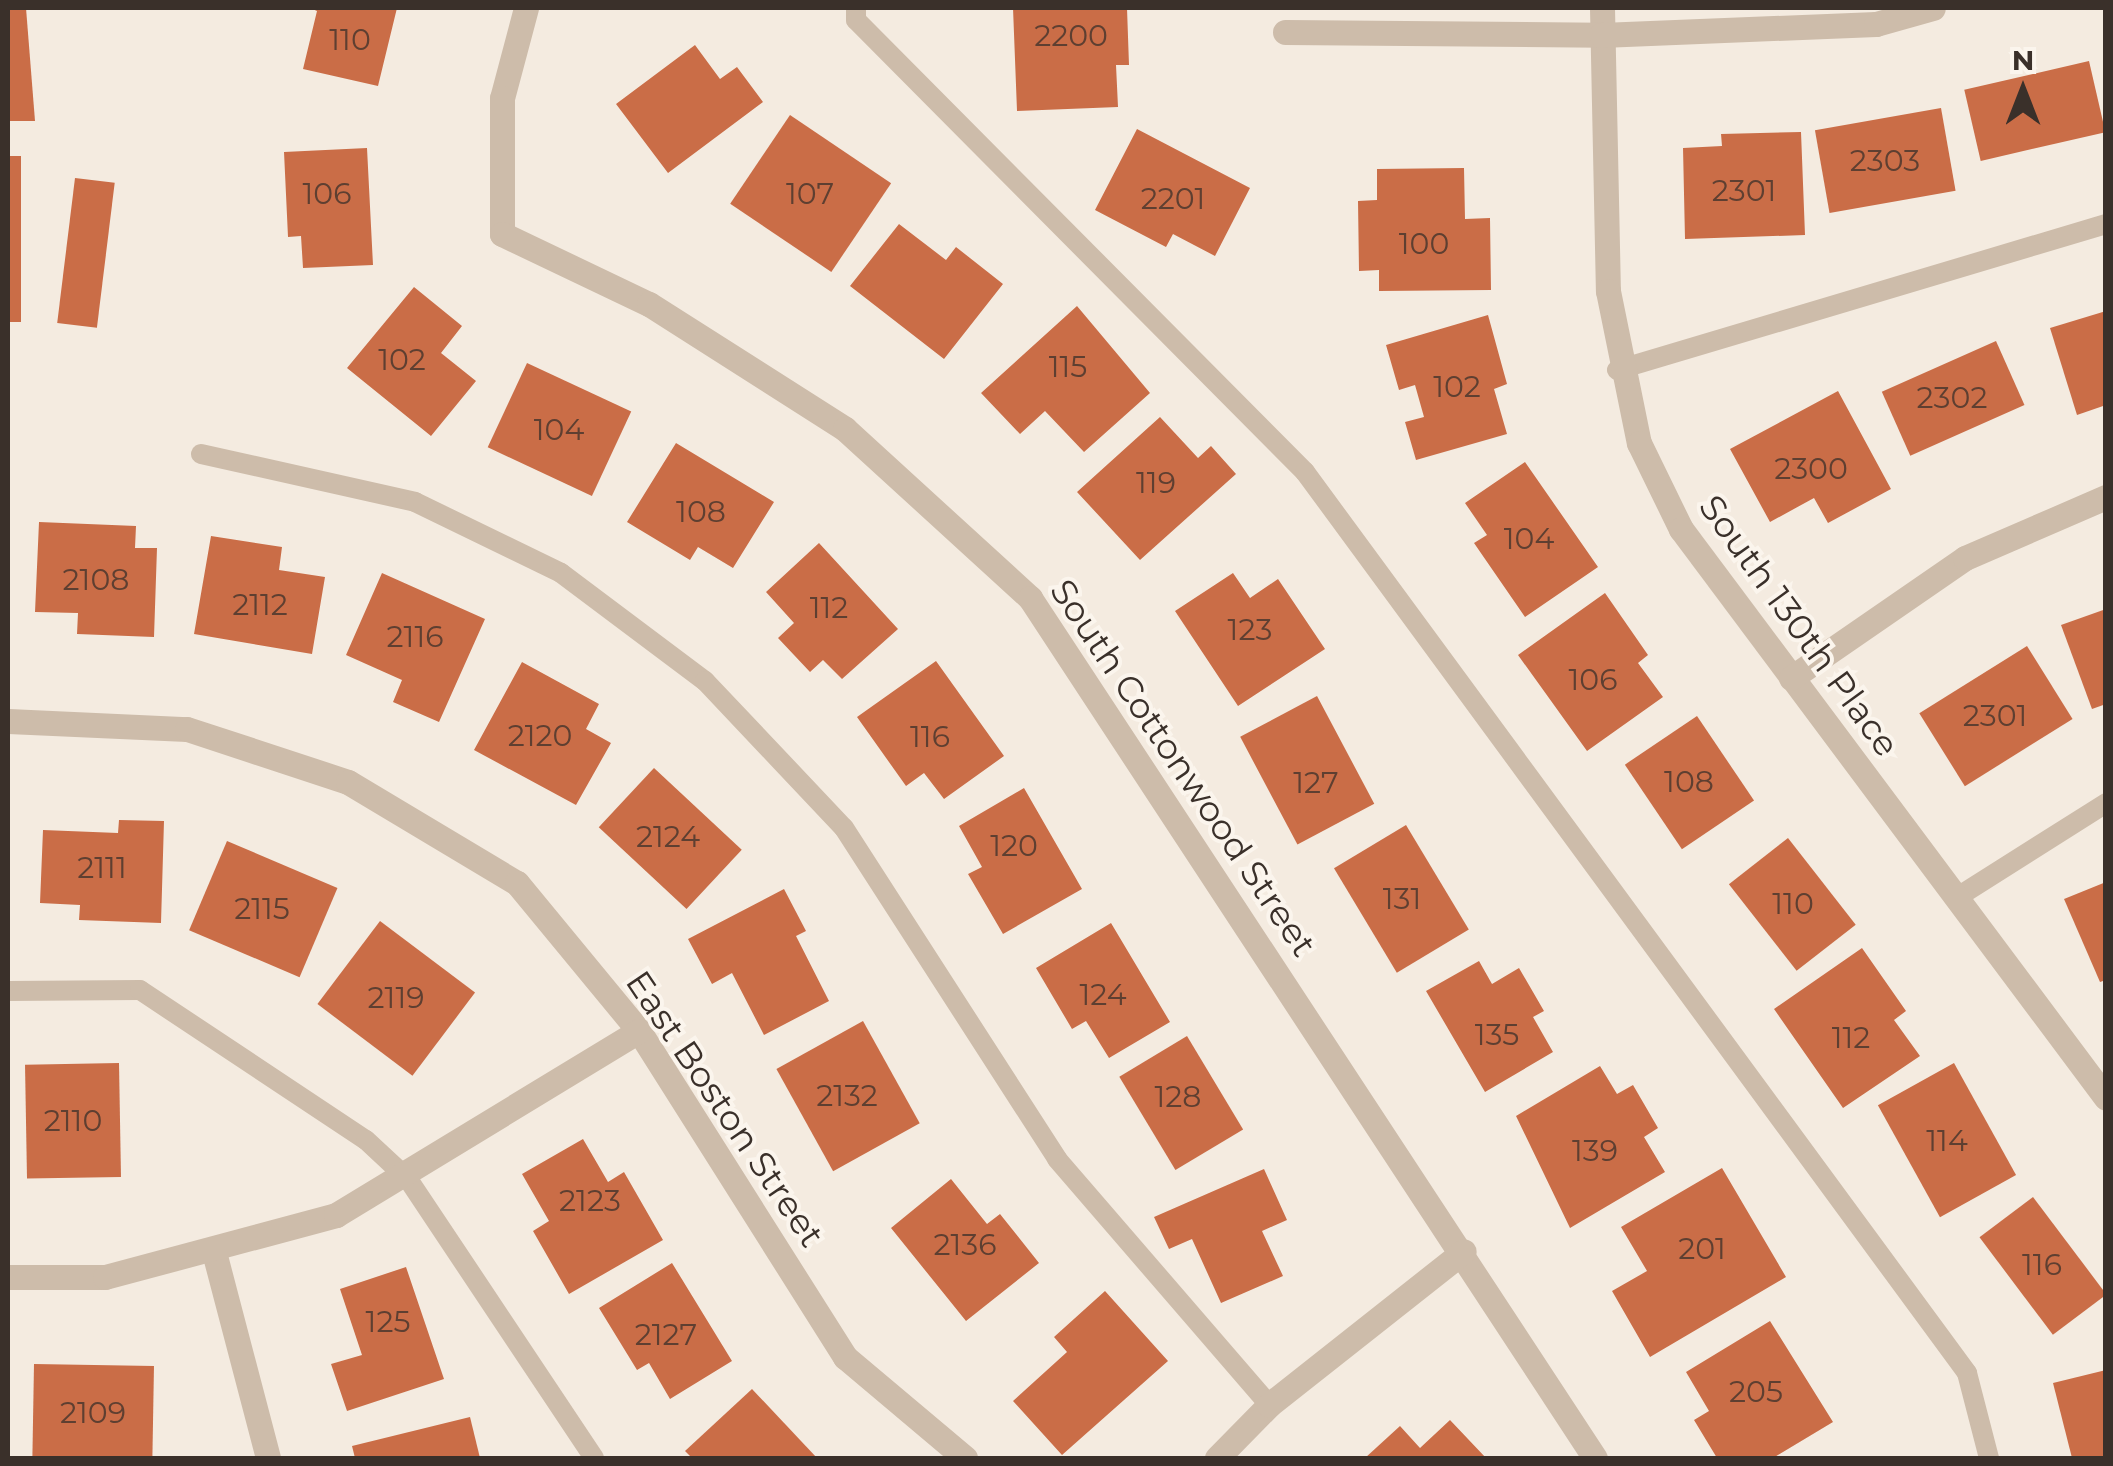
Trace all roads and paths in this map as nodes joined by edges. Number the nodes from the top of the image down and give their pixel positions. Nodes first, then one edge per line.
1 (526, 8) edge
2 (856, 8) edge
3 (1602, 8) edge
4 (1932, 8) edge
5 (1876, 16) edge
6 (1285, 32) dead end
7 (1602, 35) junction
8 (2106, 224) edge
9 (1617, 370) junction
10 (201, 454) dead end
11 (2106, 498) edge
12 (1791, 678) junction
13 (8, 721) edge
14 (2106, 803) edge
15 (1956, 898) junction
16 (8, 991) edge
17 (639, 1031) junction
18 (2106, 1098) edge
19 (408, 1179) junction
20 (1464, 1251) junction
21 (214, 1252) junction
22 (8, 1276) edge
23 (1269, 1405) junction
24 (268, 1458) edge
25 (594, 1458) edge
26 (966, 1458) edge
27 (1216, 1458) edge
28 (1595, 1458) edge
29 (1989, 1458) edge

1 - 20 street, South Cottonwood Street
2 - 29 lane
3 - 7 street, South 130th Place
4 - 5 street
5 - 7 street
6 - 7 street
7 - 9 street, South 130th Place
8 - 9 lane
9 - 12 street, South 130th Place
10 - 23 lane
11 - 12 street
12 - 15 street, South 130th Place
13 - 17 street, East Boston Street
14 - 15 lane
15 - 18 street, South 130th Place
16 - 19 lane
17 - 19 street
17 - 26 street, East Boston Street
19 - 21 street
19 - 25 lane
20 - 23 street
20 - 28 street, South Cottonwood Street
21 - 22 street
21 - 24 street
23 - 27 street

